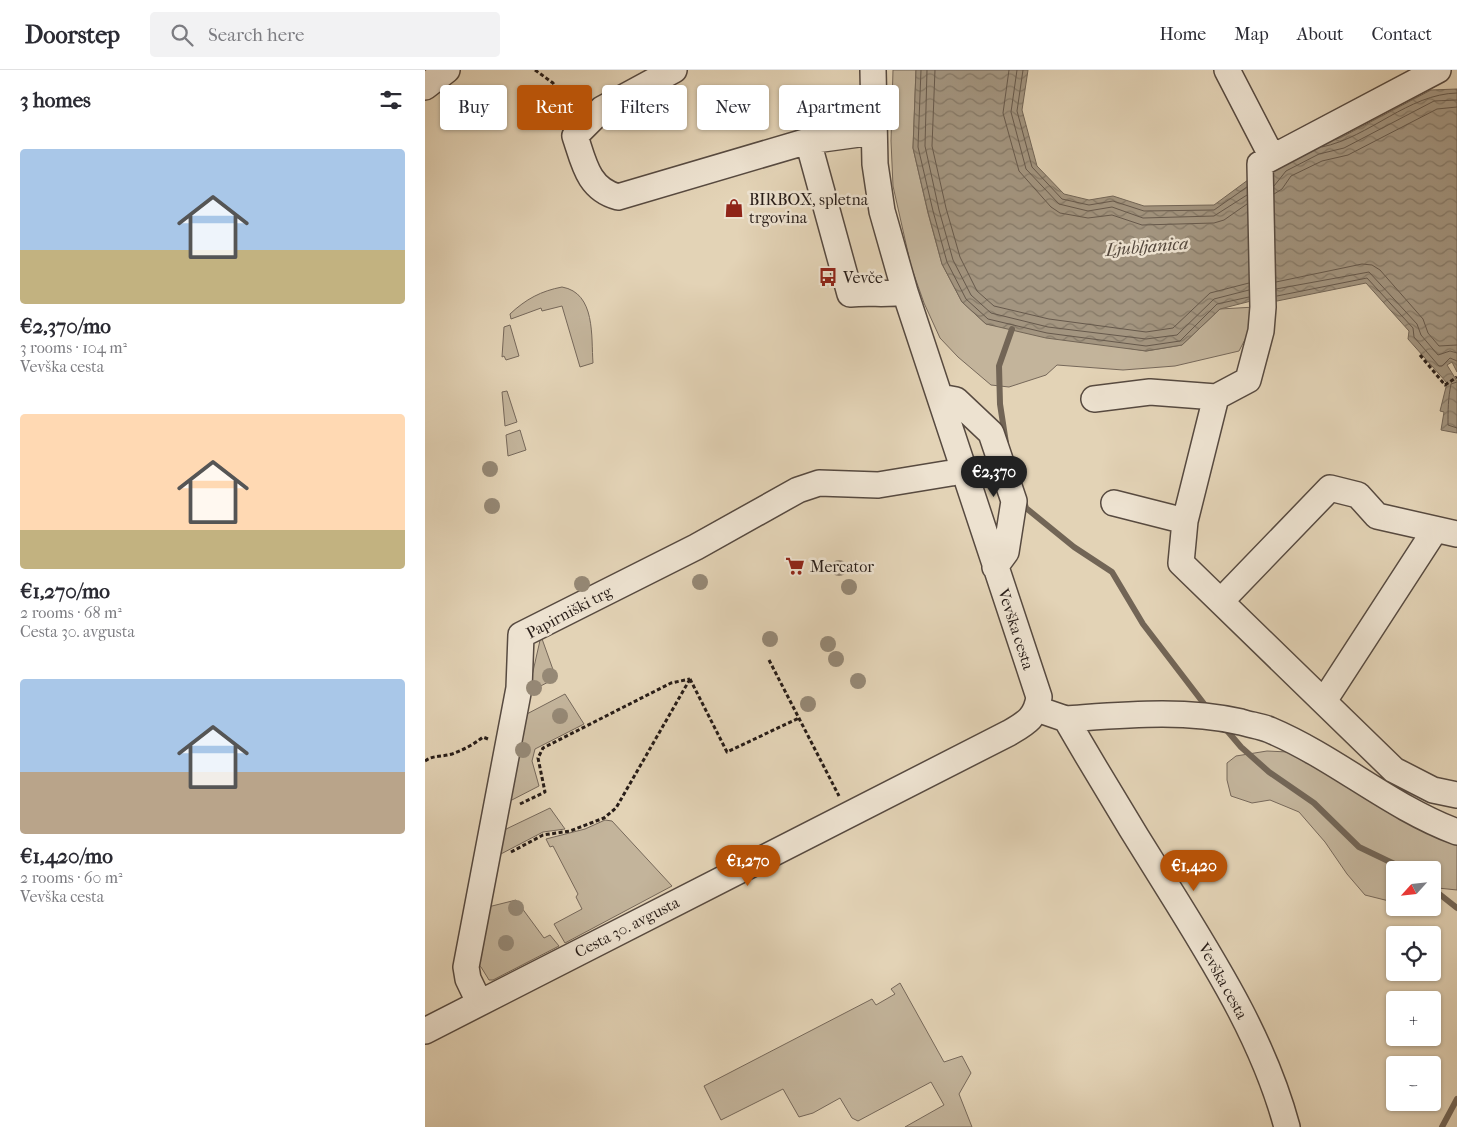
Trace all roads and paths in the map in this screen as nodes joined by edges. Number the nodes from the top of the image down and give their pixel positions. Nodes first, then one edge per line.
1 (447, 70) edge
2 (535, 70) edge
3 (674, 70) edge
4 (873, 70) edge
5 (1227, 70) edge
6 (1439, 70) edge
7 (425, 88) edge
8 (874, 132) junction
9 (575, 136) junction
10 (808, 142) junction
11 (1266, 167) junction
12 (905, 292) junction
13 (1420, 355) dead end
14 (1457, 377) edge
15 (940, 397) junction
16 (1216, 397) junction
17 (1094, 399) dead end
18 (964, 469) junction
19 (1114, 503) dead end
20 (1185, 521) junction
21 (1446, 532) edge
22 (995, 567) junction
23 (1221, 601) junction
24 (769, 660) dead end
25 (690, 679) junction
26 (1324, 701) junction
27 (1037, 709) junction
28 (799, 718) junction
29 (1066, 720) junction
30 (512, 725) junction
31 (425, 761) edge
32 (1457, 795) edge
33 (843, 803) dead end
34 (495, 817) junction
35 (1457, 832) edge
36 (485, 866) junction
37 (479, 1002) junction
38 (425, 1031) edge
39 (1287, 1127) edge

1 - 7 street
2 - 9 path
3 - 9 street
4 - 8 street, Vevška cesta
5 - 11 street
6 - 11 street
8 - 10 street
8 - 12 street, Vevška cesta
9 - 10 street
10 - 12 street
11 - 16 street
12 - 15 street, Vevška cesta
13 - 14 path
15 - 18 street, Vevška cesta
15 - 22 street
16 - 17 street
16 - 20 street
18 - 22 street, Vevška cesta
18 - 30 street, Papirniški trg
19 - 20 street
20 - 23 street
21 - 23 street
21 - 26 street
22 - 27 street, Vevška cesta
23 - 26 street
24 - 28 path
25 - 28 path
25 - 34 path
25 - 36 path
26 - 32 street
27 - 29 street
27 - 37 street, Cesta 30. avgusta
28 - 33 path
29 - 35 street
29 - 39 street, Vevška cesta
30 - 31 path
30 - 34 street, Papirniški trg
34 - 36 street, Papirniški trg
36 - 37 street, Papirniški trg
37 - 38 street, Cesta 30. avgusta

